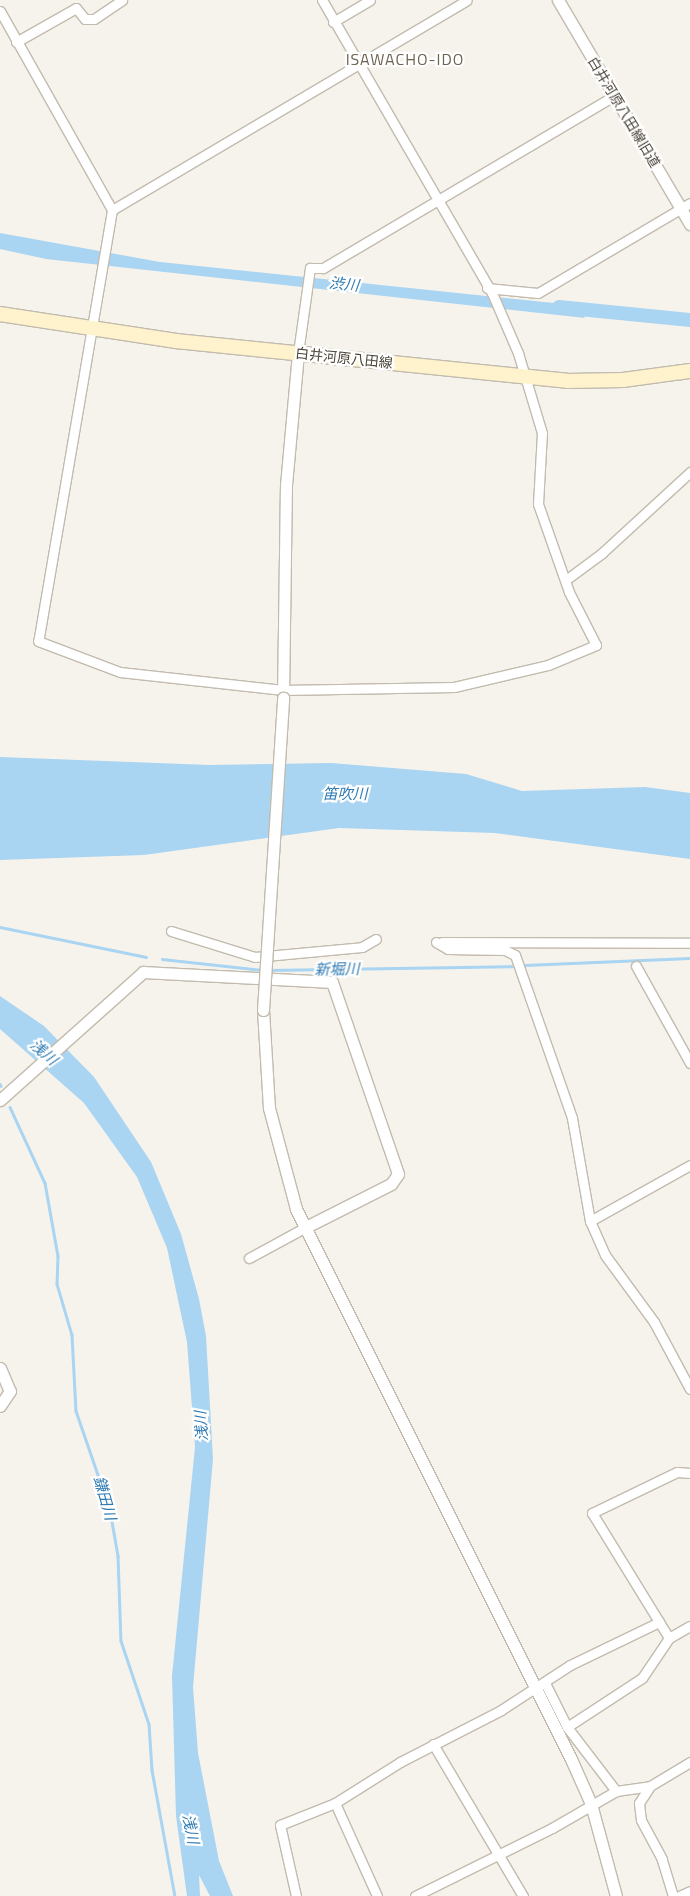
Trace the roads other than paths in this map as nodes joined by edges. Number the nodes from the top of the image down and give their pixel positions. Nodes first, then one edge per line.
1 (122, 0) edge
2 (322, 0) edge
3 (370, 0) edge
4 (467, 0) edge
5 (558, 0) edge
6 (0, 11) edge
7 (333, 22) junction
8 (16, 42) junction
9 (356, 65) junction
10 (614, 96) junction
11 (437, 200) junction
12 (685, 205) edge
13 (112, 210) junction
14 (690, 224) edge
15 (490, 290) junction
16 (0, 314) edge
17 (93, 331) junction
18 (298, 353) junction
19 (690, 370) edge
20 (522, 376) junction
21 (690, 472) edge
22 (567, 579) junction
23 (283, 694) junction
24 (171, 931) dead end
25 (376, 939) dead end
26 (690, 943) edge
27 (636, 966) dead end
28 (690, 1063) edge
29 (0, 1100) edge
30 (690, 1165) edge
31 (590, 1221) junction
32 (304, 1228) junction
33 (249, 1258) dead end
34 (0, 1368) edge
35 (690, 1389) edge
36 (0, 1406) edge
37 (690, 1473) edge
38 (659, 1622) junction
39 (690, 1626) edge
40 (669, 1638) junction
41 (540, 1686) junction
42 (567, 1727) junction
43 (433, 1744) junction
44 (690, 1762) edge
45 (650, 1786) junction
46 (616, 1791) junction
47 (336, 1803) junction
48 (591, 1804) junction
49 (498, 1854) junction
50 (690, 1891) edge
51 (296, 1896) edge
52 (376, 1896) edge
53 (415, 1896) edge
54 (523, 1896) edge
55 (616, 1896) edge
56 (673, 1896) edge
57 (679, 1896) edge

1 - 8 street
2 - 7 street
3 - 7 street
4 - 9 street
5 - 10 street, 白井河原八田線旧道
6 - 8 street
7 - 9 street
8 - 13 street
9 - 11 street
9 - 13 street
10 - 11 street
10 - 12 street, 白井河原八田線旧道
11 - 15 street
11 - 18 street
12 - 14 street, 白井河原八田線旧道
12 - 15 street
13 - 17 street
15 - 20 street
16 - 17 main road, 白井河原八田線
17 - 18 main road, 白井河原八田線
17 - 23 street
18 - 20 main road, 白井河原八田線
18 - 23 street
19 - 20 main road, 白井河原八田線
20 - 22 street
21 - 22 street
22 - 23 street
23 - 32 street, bridge
24 - 25 street
26 - 31 street
27 - 28 street
29 - 32 street
30 - 31 street
31 - 35 street
32 - 33 street
32 - 41 street
34 - 36 street
37 - 38 street
38 - 40 street
38 - 41 street
39 - 40 street
40 - 42 street
41 - 42 street
41 - 43 street
41 - 48 street
42 - 46 street
43 - 47 street
43 - 49 street
44 - 45 street
45 - 46 street
45 - 56 street
46 - 48 street
47 - 51 street
47 - 52 street
48 - 49 street
48 - 55 street
49 - 53 street
49 - 54 street
50 - 57 street

